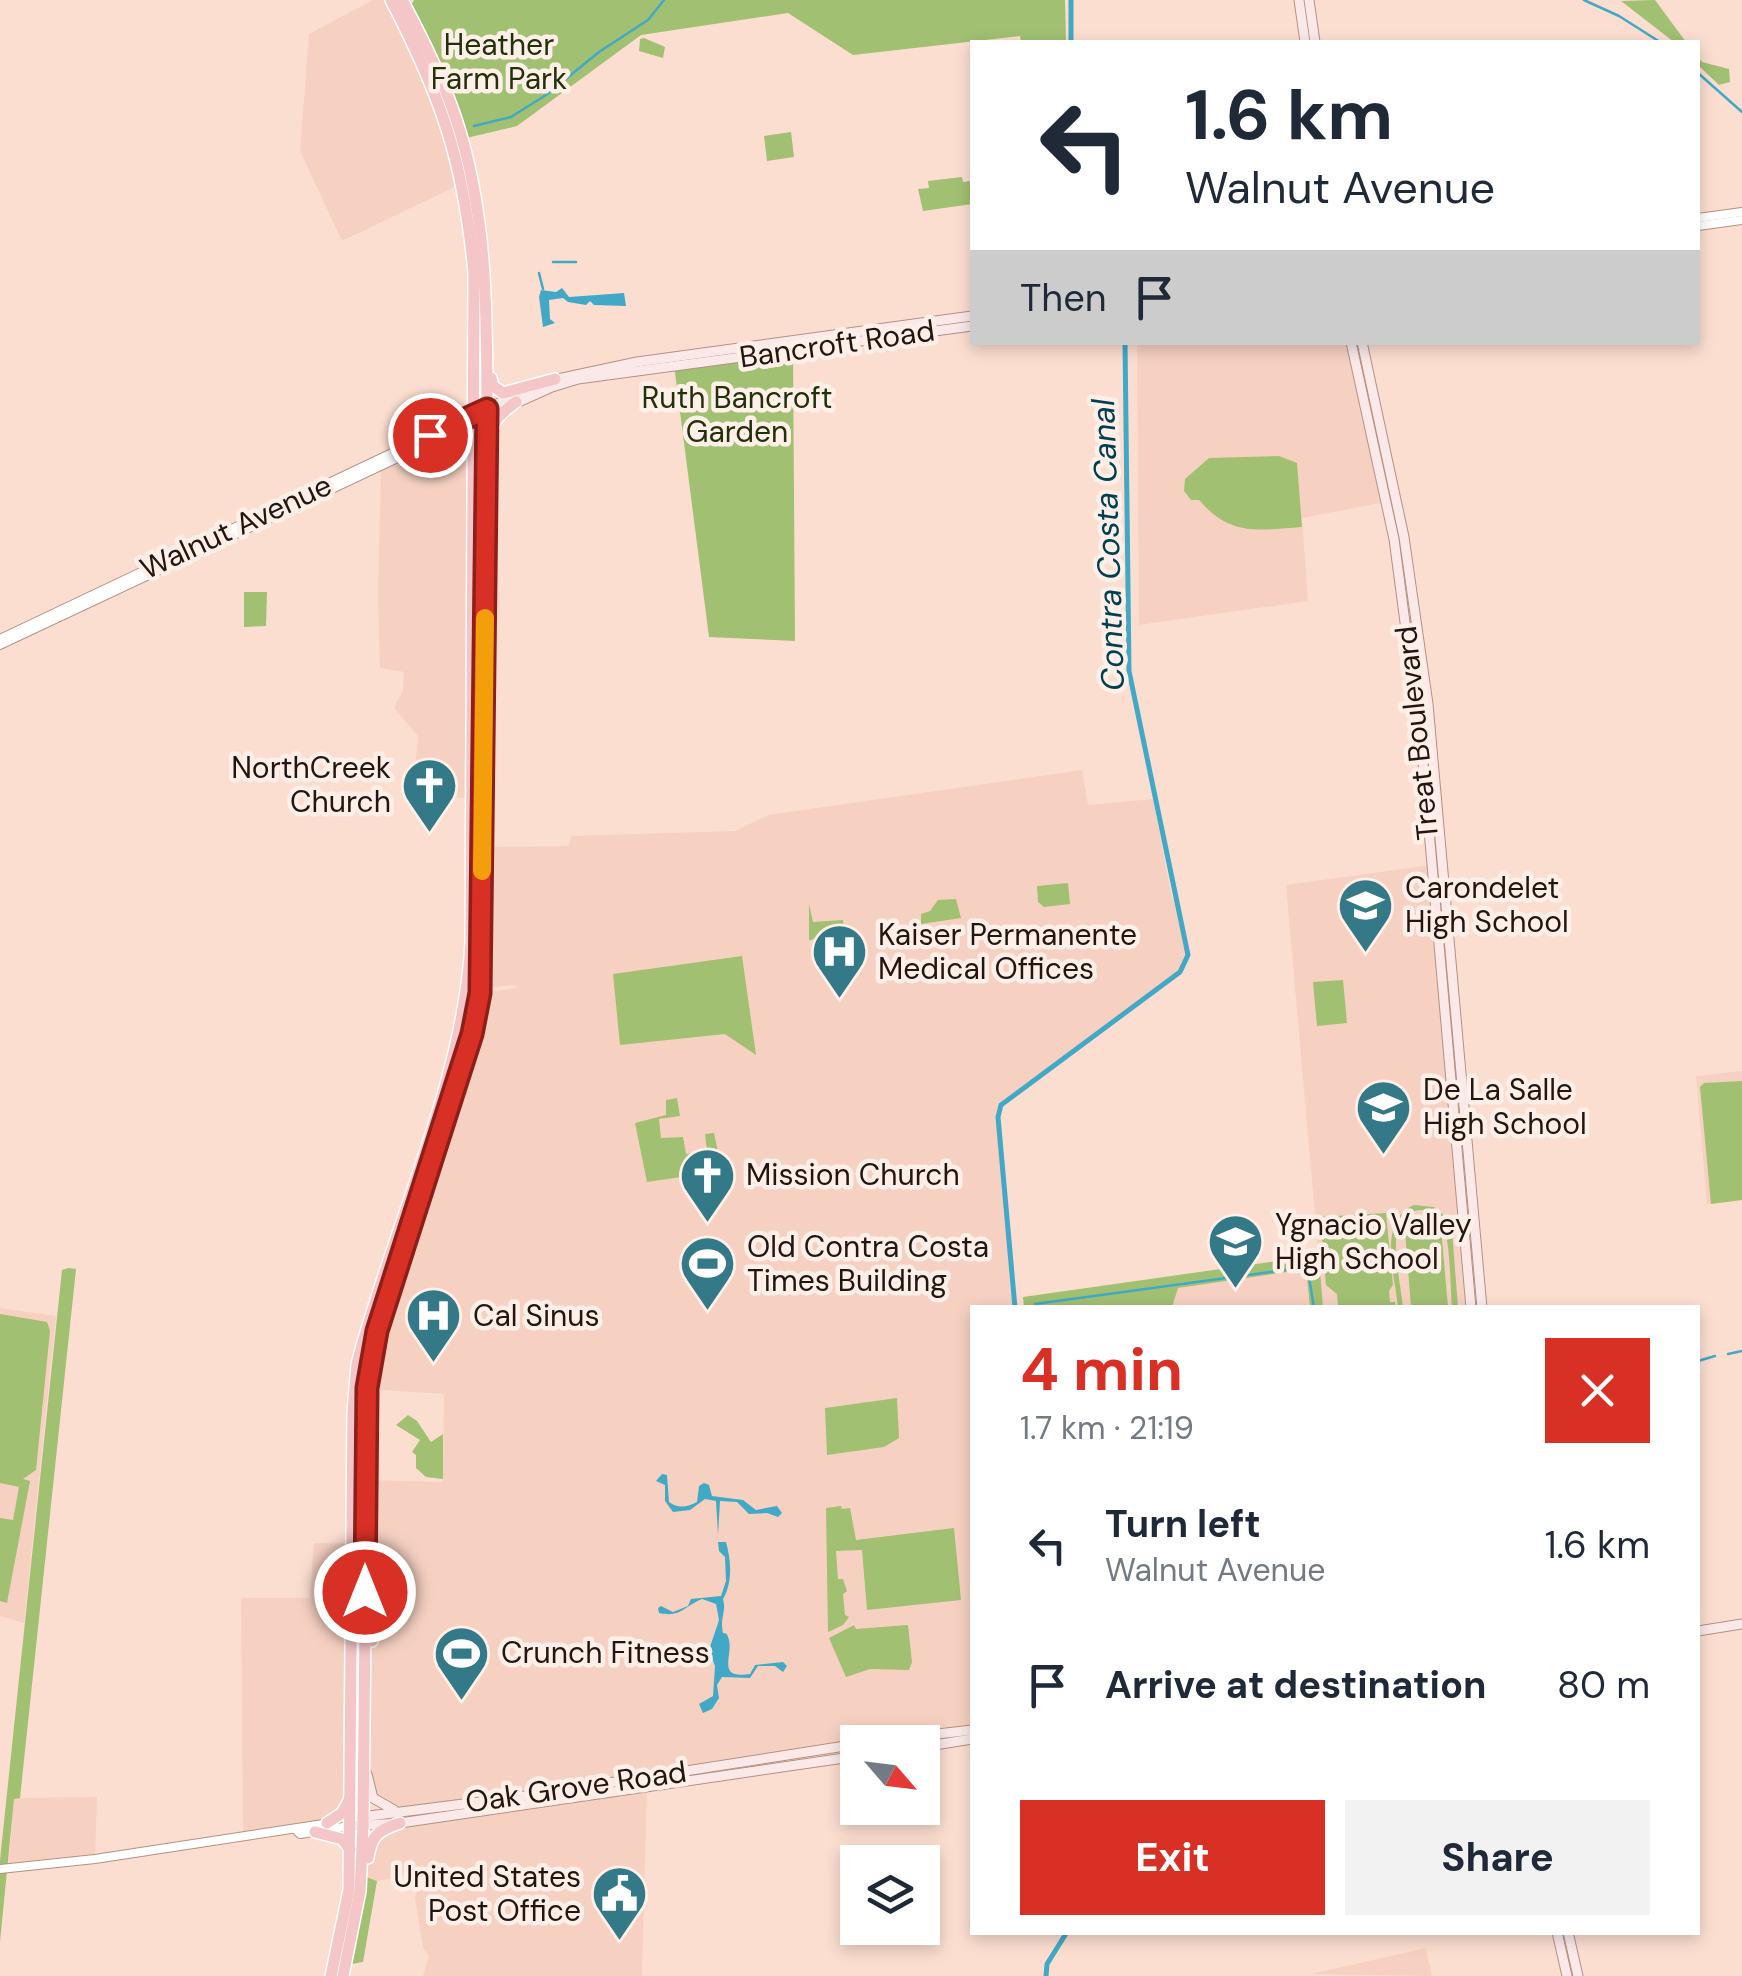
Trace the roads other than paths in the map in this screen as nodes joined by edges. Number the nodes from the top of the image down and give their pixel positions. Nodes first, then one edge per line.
1 (391, 0) edge
2 (402, 0) edge
3 (414, 0) edge
4 (1299, 0) edge
5 (1310, 0) edge
6 (410, 15) junction
7 (1304, 40) edge
8 (1315, 40) edge
9 (435, 91) junction
10 (455, 117) junction
11 (1742, 212) edge
12 (1700, 218) edge
13 (1742, 220) edge
14 (1700, 226) edge
15 (970, 316) edge
16 (970, 326) edge
17 (487, 345) junction
18 (1352, 345) edge
19 (1363, 345) edge
20 (555, 379) junction
21 (472, 398) junction
22 (516, 402) junction
23 (487, 412) junction
24 (472, 419) junction
25 (451, 429) junction
26 (472, 450) junction
27 (486, 462) junction
28 (0, 642) edge
29 (1471, 1305) edge
30 (1482, 1305) edge
31 (365, 1607) junction
32 (1742, 1624) edge
33 (1700, 1631) edge
34 (364, 1664) junction
35 (970, 1730) edge
36 (940, 1734) edge
37 (970, 1739) edge
38 (940, 1743) edge
39 (840, 1747) edge
40 (840, 1758) edge
41 (364, 1760) junction
42 (352, 1795) junction
43 (401, 1817) junction
44 (357, 1822) junction
45 (327, 1824) junction
46 (296, 1830) junction
47 (315, 1832) junction
48 (350, 1850) junction
49 (0, 1869) edge
50 (357, 1905) junction
51 (1558, 1935) edge
52 (1569, 1935) edge
53 (332, 1976) edge
54 (344, 1976) edge
55 (1566, 1976) edge
56 (1578, 1976) edge

1 - 9 highway
2 - 6 highway
3 - 6 highway
4 - 7 main road
5 - 8 main road
6 - 10 highway
9 - 10 highway
9 - 21 highway
10 - 17 highway
11 - 12 street
13 - 14 street
15 - 20 main road, Bancroft Road
16 - 22 main road, Bancroft Road
17 - 20 highway
17 - 23 highway
18 - 29 main road, Treat Boulevard
19 - 30 main road, Treat Boulevard
20 - 23 main road, Bancroft Road
21 - 24 highway
21 - 25 street
22 - 23 main road, Bancroft Road
22 - 27 highway
23 - 24 main road, Bancroft Road
23 - 27 highway
24 - 25 street, Walnut Avenue
24 - 26 highway
25 - 26 highway
25 - 28 street, Walnut Avenue
26 - 42 highway
27 - 31 highway
31 - 34 highway
31 - 34 highway
32 - 33 main road
34 - 41 highway
35 - 36 main road
37 - 38 main road
39 - 43 main road, Oak Grove Road
40 - 43 main road, Oak Grove Road
41 - 43 main road
41 - 44 highway
42 - 44 highway
42 - 45 highway
43 - 44 main road, Oak Grove Road
43 - 50 highway
44 - 45 street, Oak Grove Road
44 - 47 street, Oak Grove Road
44 - 48 highway
44 - 50 highway
45 - 46 street, Oak Grove Road
46 - 47 street, Oak Grove Road
46 - 49 street, Oak Grove Road
47 - 48 highway
48 - 53 highway
50 - 54 highway
51 - 55 main road
52 - 56 main road

